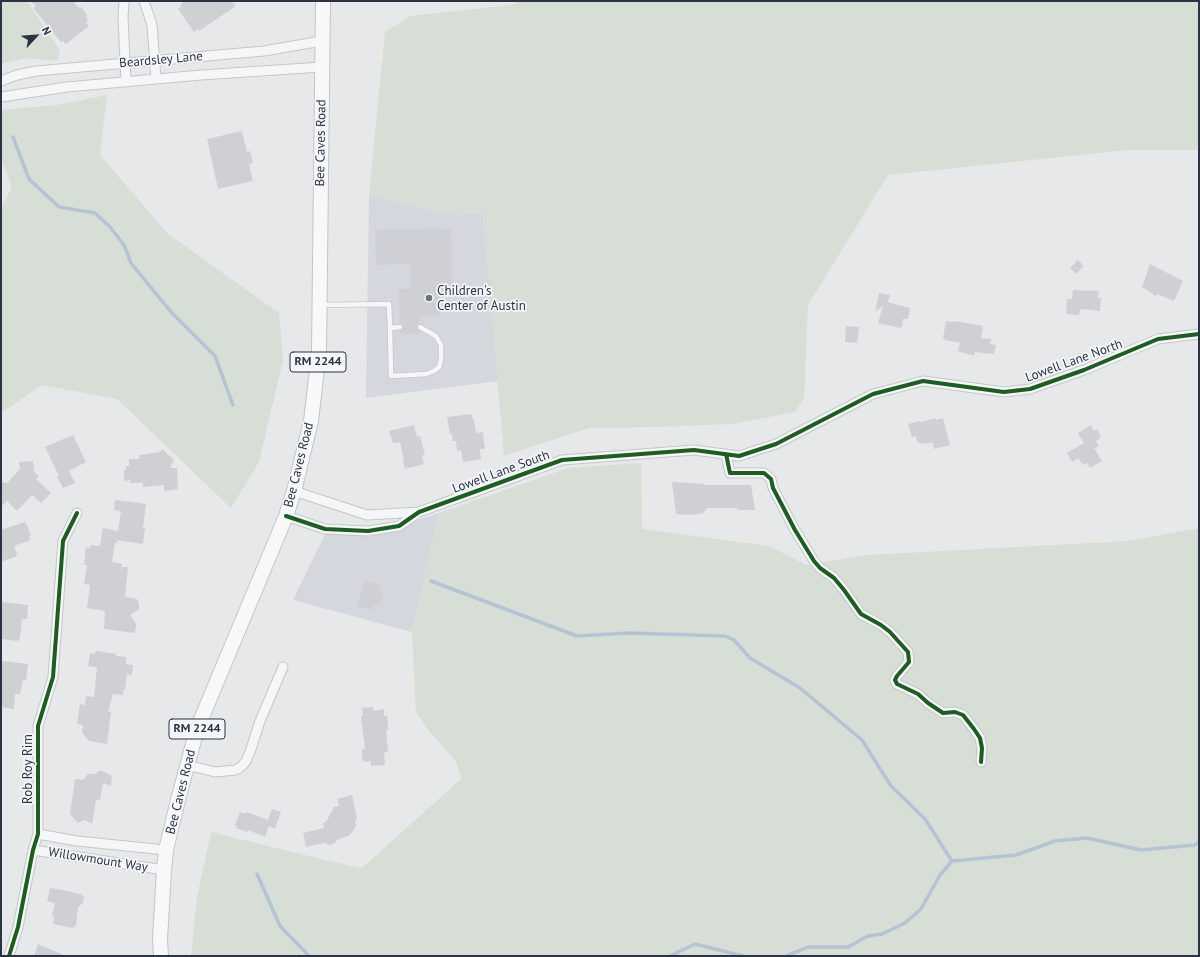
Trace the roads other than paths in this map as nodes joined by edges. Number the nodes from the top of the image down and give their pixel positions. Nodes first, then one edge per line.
1 (124, 1) edge
2 (144, 1) edge
3 (323, 1) edge
4 (322, 41) junction
5 (155, 61) junction
6 (124, 64) junction
7 (322, 67) junction
8 (156, 79) junction
9 (1, 81) edge
10 (126, 82) junction
11 (1, 97) edge
12 (320, 305) junction
13 (400, 327) dead end
14 (420, 327) dead end
15 (390, 328) junction
16 (1199, 334) edge
17 (776, 444) joint
18 (726, 454) junction
19 (294, 491) junction
20 (419, 512) junction
21 (77, 513) dead end
22 (286, 516) junction
23 (283, 667) dead end
24 (981, 762) dead end
25 (187, 765) junction
26 (38, 834) junction
27 (33, 850) junction
28 (166, 850) junction
29 (164, 870) junction
30 (9, 956) edge
31 (161, 956) edge

1 - 6 street
2 - 5 street
3 - 4 main road, Bee Caves Road / RM 2244
4 - 5 street, Beardsley Lane
4 - 7 main road, Bee Caves Road / RM 2244
5 - 6 street, Beardsley Lane
5 - 8 street
6 - 9 street, Beardsley Lane
6 - 10 street
7 - 8 street, Beardsley Lane
7 - 12 main road, Bee Caves Road / RM 2244
8 - 10 street, Beardsley Lane
10 - 11 street, Beardsley Lane
12 - 15 lane
12 - 19 main road, Bee Caves Road / RM 2244
13 - 15 lane
14 - 15 lane
16 - 17 street, Lowell Lane North
17 - 18 street, Lowell Lane South
18 - 20 street, Lowell Lane South
18 - 24 street
19 - 20 street, Lowell Lane South
19 - 22 main road, Bee Caves Road / RM 2244
20 - 22 street, Lowell Lane South
21 - 26 street, Rob Roy Rim
22 - 25 main road, Bee Caves Road / RM 2244
23 - 25 street
25 - 28 main road, Bee Caves Road / RM 2244
26 - 27 street, Rob Roy Rim
26 - 28 street, Willowmount Way
27 - 29 street, Willowmount Way
27 - 30 street, Rob Roy Rim
28 - 29 main road, Bee Caves Road / RM 2244
29 - 31 main road, Bee Caves Road / RM 2244

